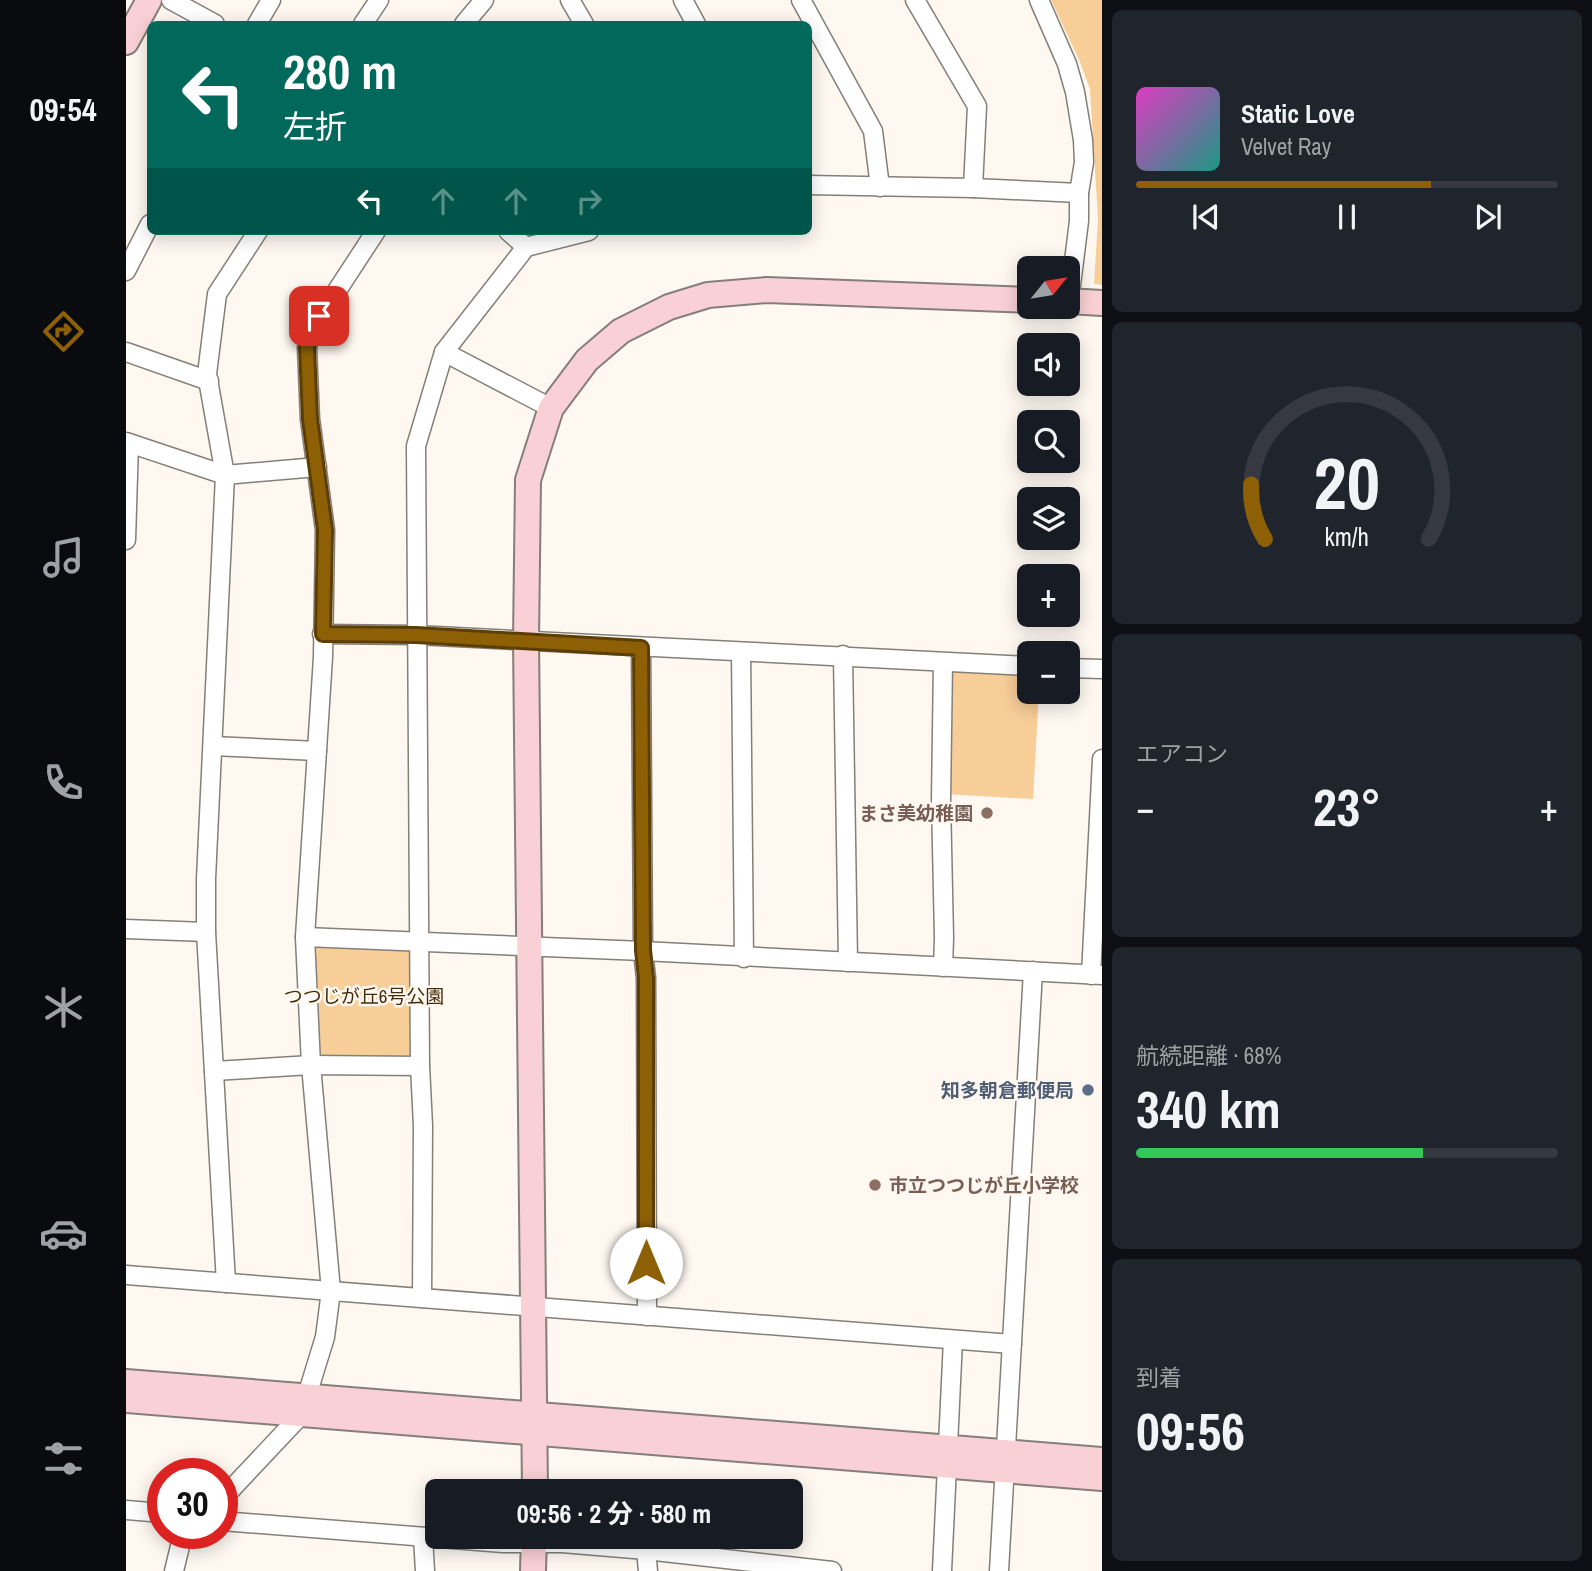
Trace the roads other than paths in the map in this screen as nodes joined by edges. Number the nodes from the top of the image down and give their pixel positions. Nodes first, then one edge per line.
1 (149, 0) edge
2 (171, 0) edge
3 (271, 0) edge
4 (379, 0) edge
5 (484, 0) edge
6 (570, 0) edge
7 (683, 0) edge
8 (801, 0) edge
9 (915, 0) edge
10 (1039, 0) edge
11 (210, 21) edge
12 (259, 21) edge
13 (365, 21) edge
14 (468, 21) edge
15 (582, 21) edge
16 (694, 21) edge
17 (126, 42) edge
18 (812, 185) edge
19 (880, 187) junction
20 (973, 188) junction
21 (1079, 193) junction
22 (147, 230) edge
23 (255, 235) edge
24 (373, 235) edge
25 (512, 235) edge
26 (575, 235) edge
27 (526, 247) junction
28 (1074, 256) edge
29 (126, 271) edge
30 (1017, 300) edge
31 (1080, 302) edge
32 (1102, 303) edge
33 (126, 352) edge
34 (444, 352) junction
35 (209, 381) junction
36 (551, 408) junction
37 (128, 442) edge
38 (317, 467) junction
39 (225, 475) junction
40 (126, 540) edge
41 (323, 634) junction
42 (416, 635) junction
43 (526, 640) junction
44 (641, 648) junction
45 (741, 652) junction
46 (843, 655) junction
47 (943, 663) junction
48 (1017, 666) edge
49 (1080, 668) edge
50 (1102, 669) edge
51 (212, 746) junction
52 (317, 751) junction
53 (1102, 758) edge
54 (126, 929) edge
55 (206, 932) junction
56 (305, 937) junction
57 (419, 942) junction
58 (530, 946) junction
59 (643, 950) junction
60 (744, 958) junction
61 (848, 962) junction
62 (943, 967) junction
63 (1033, 971) junction
64 (1096, 975) edge
65 (311, 1065) junction
66 (420, 1066) junction
67 (214, 1071) junction
68 (126, 1275) edge
69 (226, 1283) junction
70 (331, 1291) junction
71 (422, 1298) junction
72 (533, 1307) junction
73 (647, 1315) junction
74 (953, 1340) junction
75 (1012, 1344) junction
76 (126, 1382) edge
77 (126, 1400) edge
78 (304, 1406) junction
79 (535, 1423) junction
80 (948, 1457) junction
81 (1102, 1460) edge
82 (1005, 1462) junction
83 (1102, 1478) edge
84 (535, 1479) edge
85 (238, 1481) edge
86 (126, 1510) edge
87 (147, 1512) edge
88 (238, 1522) edge
89 (423, 1537) joint
90 (178, 1549) edge
91 (534, 1549) edge
92 (635, 1549) edge
93 (646, 1550) junction
94 (174, 1571) edge
95 (425, 1571) edge
96 (533, 1571) edge
97 (648, 1571) edge
98 (832, 1571) edge
99 (942, 1571) edge
100 (999, 1571) edge

1 - 17 street
2 - 11 street
3 - 12 street
4 - 13 street
5 - 14 street
6 - 15 street
7 - 16 street
8 - 19 street
9 - 20 street
10 - 21 street
18 - 19 street
19 - 20 street
20 - 21 street
21 - 28 street
22 - 29 street
23 - 35 street
24 - 38 street
25 - 27 street
26 - 27 street
27 - 34 street
30 - 36 street
31 - 32 street
33 - 35 street
34 - 36 street
34 - 42 street
35 - 39 street
36 - 43 street
37 - 39 street
37 - 40 street
38 - 39 street
38 - 41 street
39 - 51 street
41 - 42 street
41 - 52 street
42 - 43 street
42 - 57 street
43 - 44 street
43 - 58 street
44 - 45 street
44 - 59 street
45 - 46 street
45 - 60 street
46 - 47 street
46 - 61 street
47 - 48 street
47 - 62 street
49 - 50 street
51 - 52 street
51 - 55 street
52 - 56 street
53 - 64 street
54 - 55 street
55 - 67 street
56 - 57 street
56 - 65 street
57 - 58 street
57 - 66 street
58 - 59 street
58 - 72 street
59 - 60 street
59 - 73 street
60 - 61 street
61 - 62 street
62 - 63 street
63 - 64 street
63 - 75 street
65 - 66 street
65 - 67 street
65 - 70 street
66 - 71 street
67 - 69 street
68 - 69 street
69 - 70 street
70 - 71 street
70 - 78 street
71 - 72 street
72 - 73 street
72 - 79 street
73 - 74 street
74 - 75 street
74 - 80 street
75 - 82 street
76 - 78 street
77 - 78 street
78 - 79 street
78 - 85 street
79 - 80 street
79 - 84 street
80 - 82 street
80 - 99 street
81 - 82 street
82 - 83 street
82 - 100 street
86 - 87 street
88 - 89 street
89 - 95 street
90 - 94 street
91 - 96 street
92 - 93 street
93 - 97 street
93 - 98 street

